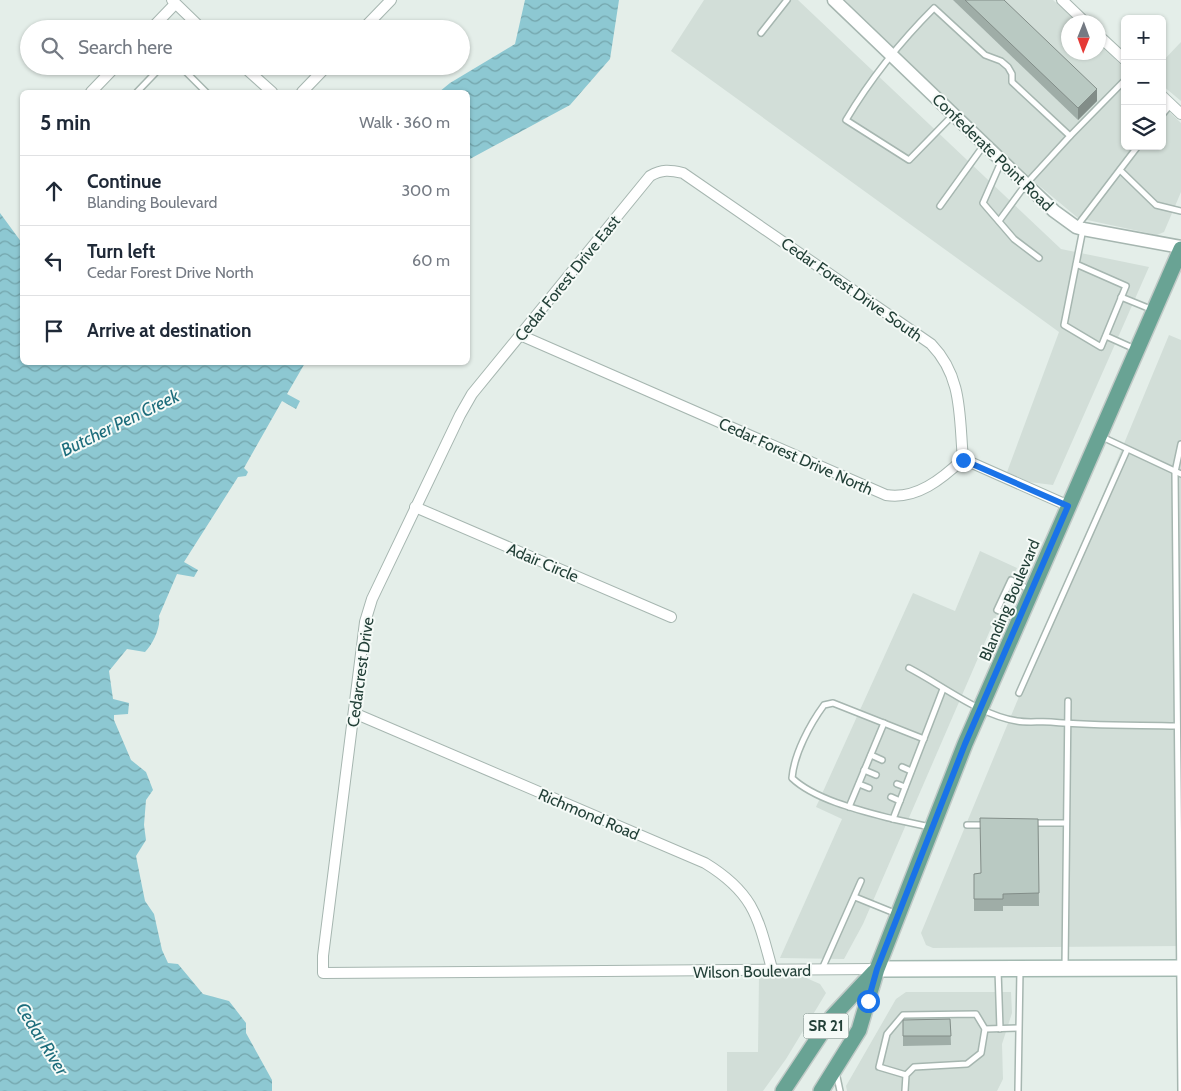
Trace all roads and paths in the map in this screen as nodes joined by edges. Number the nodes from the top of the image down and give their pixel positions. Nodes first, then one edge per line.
1 (391, 0) edge
2 (787, 0) edge
3 (834, 0) edge
4 (1062, 0) edge
5 (173, 2) edge
6 (1078, 15) edge
7 (159, 20) edge
8 (192, 20) edge
9 (372, 20) edge
10 (761, 34) dead end
11 (1106, 42) edge
12 (890, 54) junction
13 (1121, 56) edge
14 (107, 75) edge
15 (154, 75) edge
16 (189, 75) edge
17 (253, 75) edge
18 (319, 75) edge
19 (1121, 84) edge
20 (93, 90) edge
21 (140, 90) edge
22 (204, 90) edge
23 (270, 90) edge
24 (304, 90) edge
25 (1166, 100) edge
26 (1171, 104) junction
27 (1166, 111) edge
28 (1181, 114) edge
29 (953, 115) junction
30 (1070, 136) junction
31 (984, 144) junction
32 (1135, 150) edge
33 (1002, 161) junction
34 (668, 170) joint
35 (1120, 170) junction
36 (1026, 184) junction
37 (940, 206) dead end
38 (1181, 211) edge
39 (999, 221) junction
40 (1080, 228) junction
41 (1181, 248) edge
42 (1039, 258) dead end
43 (1076, 264) junction
44 (1122, 297) junction
45 (1154, 311) junction
46 (520, 335) junction
47 (1106, 336) junction
48 (1137, 349) junction
49 (472, 394) joint
50 (1099, 436) junction
51 (1181, 444) edge
52 (1127, 450) junction
53 (963, 460) junction
54 (1178, 473) edge
55 (416, 506) junction
56 (1068, 506) junction
57 (1032, 591) junction
58 (671, 617) dead end
59 (1019, 620) junction
60 (909, 668) dead end
61 (943, 690) junction
62 (1019, 693) dead end
63 (1068, 701) dead end
64 (981, 708) junction
65 (354, 713) junction
66 (884, 723) junction
67 (1067, 724) junction
68 (1177, 726) junction
69 (924, 739) junction
70 (871, 755) junction
71 (882, 760) dead end
72 (902, 767) dead end
73 (864, 770) junction
74 (911, 771) junction
75 (876, 775) dead end
76 (859, 784) junction
77 (897, 784) dead end
78 (905, 787) junction
79 (869, 788) dead end
80 (891, 797) dead end
81 (900, 801) junction
82 (849, 807) junction
83 (893, 819) junction
84 (1026, 823) edge
85 (967, 824) dead end
86 (991, 824) edge
87 (1065, 824) junction
88 (931, 828) junction
89 (861, 881) dead end
90 (855, 897) junction
91 (898, 914) junction
92 (1180, 968) edge
93 (772, 969) junction
94 (877, 969) junction
95 (1065, 969) junction
96 (821, 970) junction
97 (998, 970) junction
98 (1020, 970) junction
99 (323, 973) joint
100 (1181, 1009) edge
101 (1000, 1028) junction
102 (1018, 1028) junction
103 (985, 1029) junction
104 (836, 1069) junction
105 (906, 1075) junction
106 (783, 1091) edge
107 (821, 1091) edge
108 (840, 1091) edge
109 (905, 1091) edge
110 (1018, 1091) edge
111 (1181, 1091) edge

1 - 9 street
2 - 10 lane
3 - 12 street, Confederate Point Road
4 - 6 street
5 - 7 street
5 - 8 street
11 - 13 street
12 - 29 street, Confederate Point Road
12 - 29 lane
12 - 30 lane
14 - 20 street
15 - 21 lane
16 - 22 lane
17 - 23 street
18 - 24 street
19 - 30 lane
25 - 26 street
26 - 27 lane
26 - 28 street
29 - 31 street, Confederate Point Road
30 - 36 lane
31 - 33 street, Confederate Point Road
31 - 37 lane
32 - 35 lane
33 - 36 street, Confederate Point Road
33 - 39 lane
34 - 46 street, Cedar Forest Drive East
34 - 53 street, Cedar Forest Drive South
35 - 38 lane
35 - 40 lane
36 - 39 lane
36 - 40 street, Confederate Point Road
39 - 42 lane
40 - 41 street, Confederate Point Road
40 - 43 lane
41 - 45 main road, Blanding Boulevard / SR 21
43 - 44 lane
43 - 47 lane
44 - 45 lane
44 - 47 lane
45 - 48 main road, Blanding Boulevard / SR 21
46 - 49 street, Cedar Forest Drive East
46 - 53 street, Cedar Forest Drive North
47 - 48 lane
48 - 50 main road, Blanding Boulevard / SR 21
49 - 55 street, Cedarcrest Drive
50 - 52 lane
50 - 56 main road, Blanding Boulevard / SR 21
51 - 54 lane
52 - 54 lane
52 - 62 lane
53 - 56 street
54 - 68 lane
55 - 58 street, Adair Circle
55 - 65 street, Cedarcrest Drive
56 - 57 main road, Blanding Boulevard / SR 21
57 - 59 main road, Blanding Boulevard / SR 21
57 - 59 lane
59 - 64 main road, Blanding Boulevard / SR 21
60 - 61 lane
61 - 64 lane
61 - 69 lane
63 - 67 lane
64 - 67 lane
64 - 88 main road, Blanding Boulevard / SR 21
65 - 93 street, Richmond Road
65 - 99 street, Cedarcrest Drive
66 - 69 lane
66 - 70 lane
66 - 82 lane
67 - 68 lane
67 - 87 lane
68 - 92 lane
69 - 74 lane
70 - 71 lane
70 - 73 lane
72 - 74 lane
73 - 75 lane
73 - 76 lane
74 - 78 lane
76 - 79 lane
76 - 82 lane
77 - 78 lane
78 - 81 lane
80 - 81 lane
81 - 83 lane
82 - 83 lane
83 - 88 lane
84 - 87 lane
85 - 86 lane
87 - 95 lane
88 - 91 main road, Blanding Boulevard / SR 21
89 - 90 lane
90 - 91 lane
90 - 96 lane
91 - 94 main road, Blanding Boulevard / SR 21
92 - 95 main road, Wilson Boulevard
92 - 100 lane
93 - 96 street, Wilson Boulevard
93 - 99 street, Wilson Boulevard
94 - 96 street, Wilson Boulevard
94 - 97 main road, Wilson Boulevard
94 - 104 main road, Blanding Boulevard / SR 21
94 - 106 main road, Blanding Boulevard / SR 21
95 - 98 main road, Wilson Boulevard
97 - 98 main road, Wilson Boulevard
97 - 101 lane
98 - 102 lane
100 - 111 lane
101 - 102 lane
101 - 103 lane
102 - 110 lane
103 - 105 lane
103 - 105 lane
104 - 107 main road, Blanding Boulevard / SR 21
104 - 108 lane
105 - 109 lane

